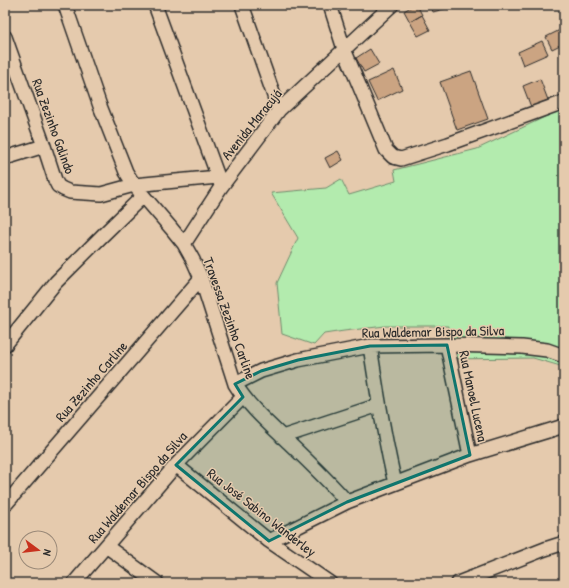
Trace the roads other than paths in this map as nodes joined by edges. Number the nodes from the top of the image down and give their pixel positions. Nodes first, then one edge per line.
1 (65, 5) edge
2 (155, 5) edge
3 (242, 5) edge
4 (330, 5) edge
5 (392, 5) edge
6 (5, 37) edge
7 (344, 49) junction
8 (10, 67) edge
9 (564, 102) edge
10 (279, 110) junction
11 (44, 146) junction
12 (5, 158) edge
13 (220, 182) junction
14 (134, 185) junction
15 (143, 196) junction
16 (184, 244) junction
17 (201, 278) junction
18 (5, 344) edge
19 (447, 344) junction
20 (370, 346) junction
21 (564, 356) edge
22 (235, 384) junction
23 (243, 397) junction
24 (379, 405) junction
25 (564, 426) edge
26 (282, 436) junction
27 (470, 455) junction
28 (176, 464) junction
29 (395, 483) junction
30 (347, 502) junction
31 (5, 505) edge
32 (270, 541) junction
33 (564, 543) edge
34 (106, 546) junction
35 (74, 583) edge
36 (157, 583) edge
37 (330, 583) edge
38 (458, 583) edge

1 - 14 street, Travessa Zezinho Carline
2 - 13 street
3 - 10 street
4 - 7 street
5 - 7 street, Avenida Maracujá
6 - 8 street, Rua Zezinho Galindo
7 - 9 street
7 - 10 street, Avenida Maracujá
8 - 11 street, Rua Zezinho Galindo
10 - 13 street, Avenida Maracujá
11 - 12 street
11 - 14 street, Rua Zezinho Galindo
13 - 14 street, Rua Zezinho Galindo
13 - 16 street, Avenida Maracujá
14 - 15 street, Travessa Zezinho Carline
15 - 16 street, Travessa Zezinho Carline
15 - 18 street
16 - 17 street, Travessa Zezinho Carline
17 - 22 street, Travessa Zezinho Carline
17 - 31 street, Rua Zezinho Carline
19 - 20 street, Rua Waldemar Bispo da Silva
19 - 21 street, Rua Waldemar Bispo da Silva
19 - 27 street, Rua Manoel Lucena
20 - 22 street, Rua Waldemar Bispo da Silva
20 - 24 street
22 - 23 street, Travessa Zezinho Carline
23 - 26 street, Travessa Zezinho Carline
23 - 28 street, Rua Waldemar Bispo da Silva
24 - 26 street
24 - 29 street
25 - 27 street
26 - 30 street, Travessa Zezinho Carline
27 - 29 street
28 - 32 street, Rua José Sabino Wanderley
28 - 34 street, Rua Waldemar Bispo da Silva
29 - 30 street
30 - 32 street
32 - 37 street, Rua José Sabino Wanderley
33 - 38 street
34 - 35 street, Rua Waldemar Bispo da Silva
34 - 36 street

